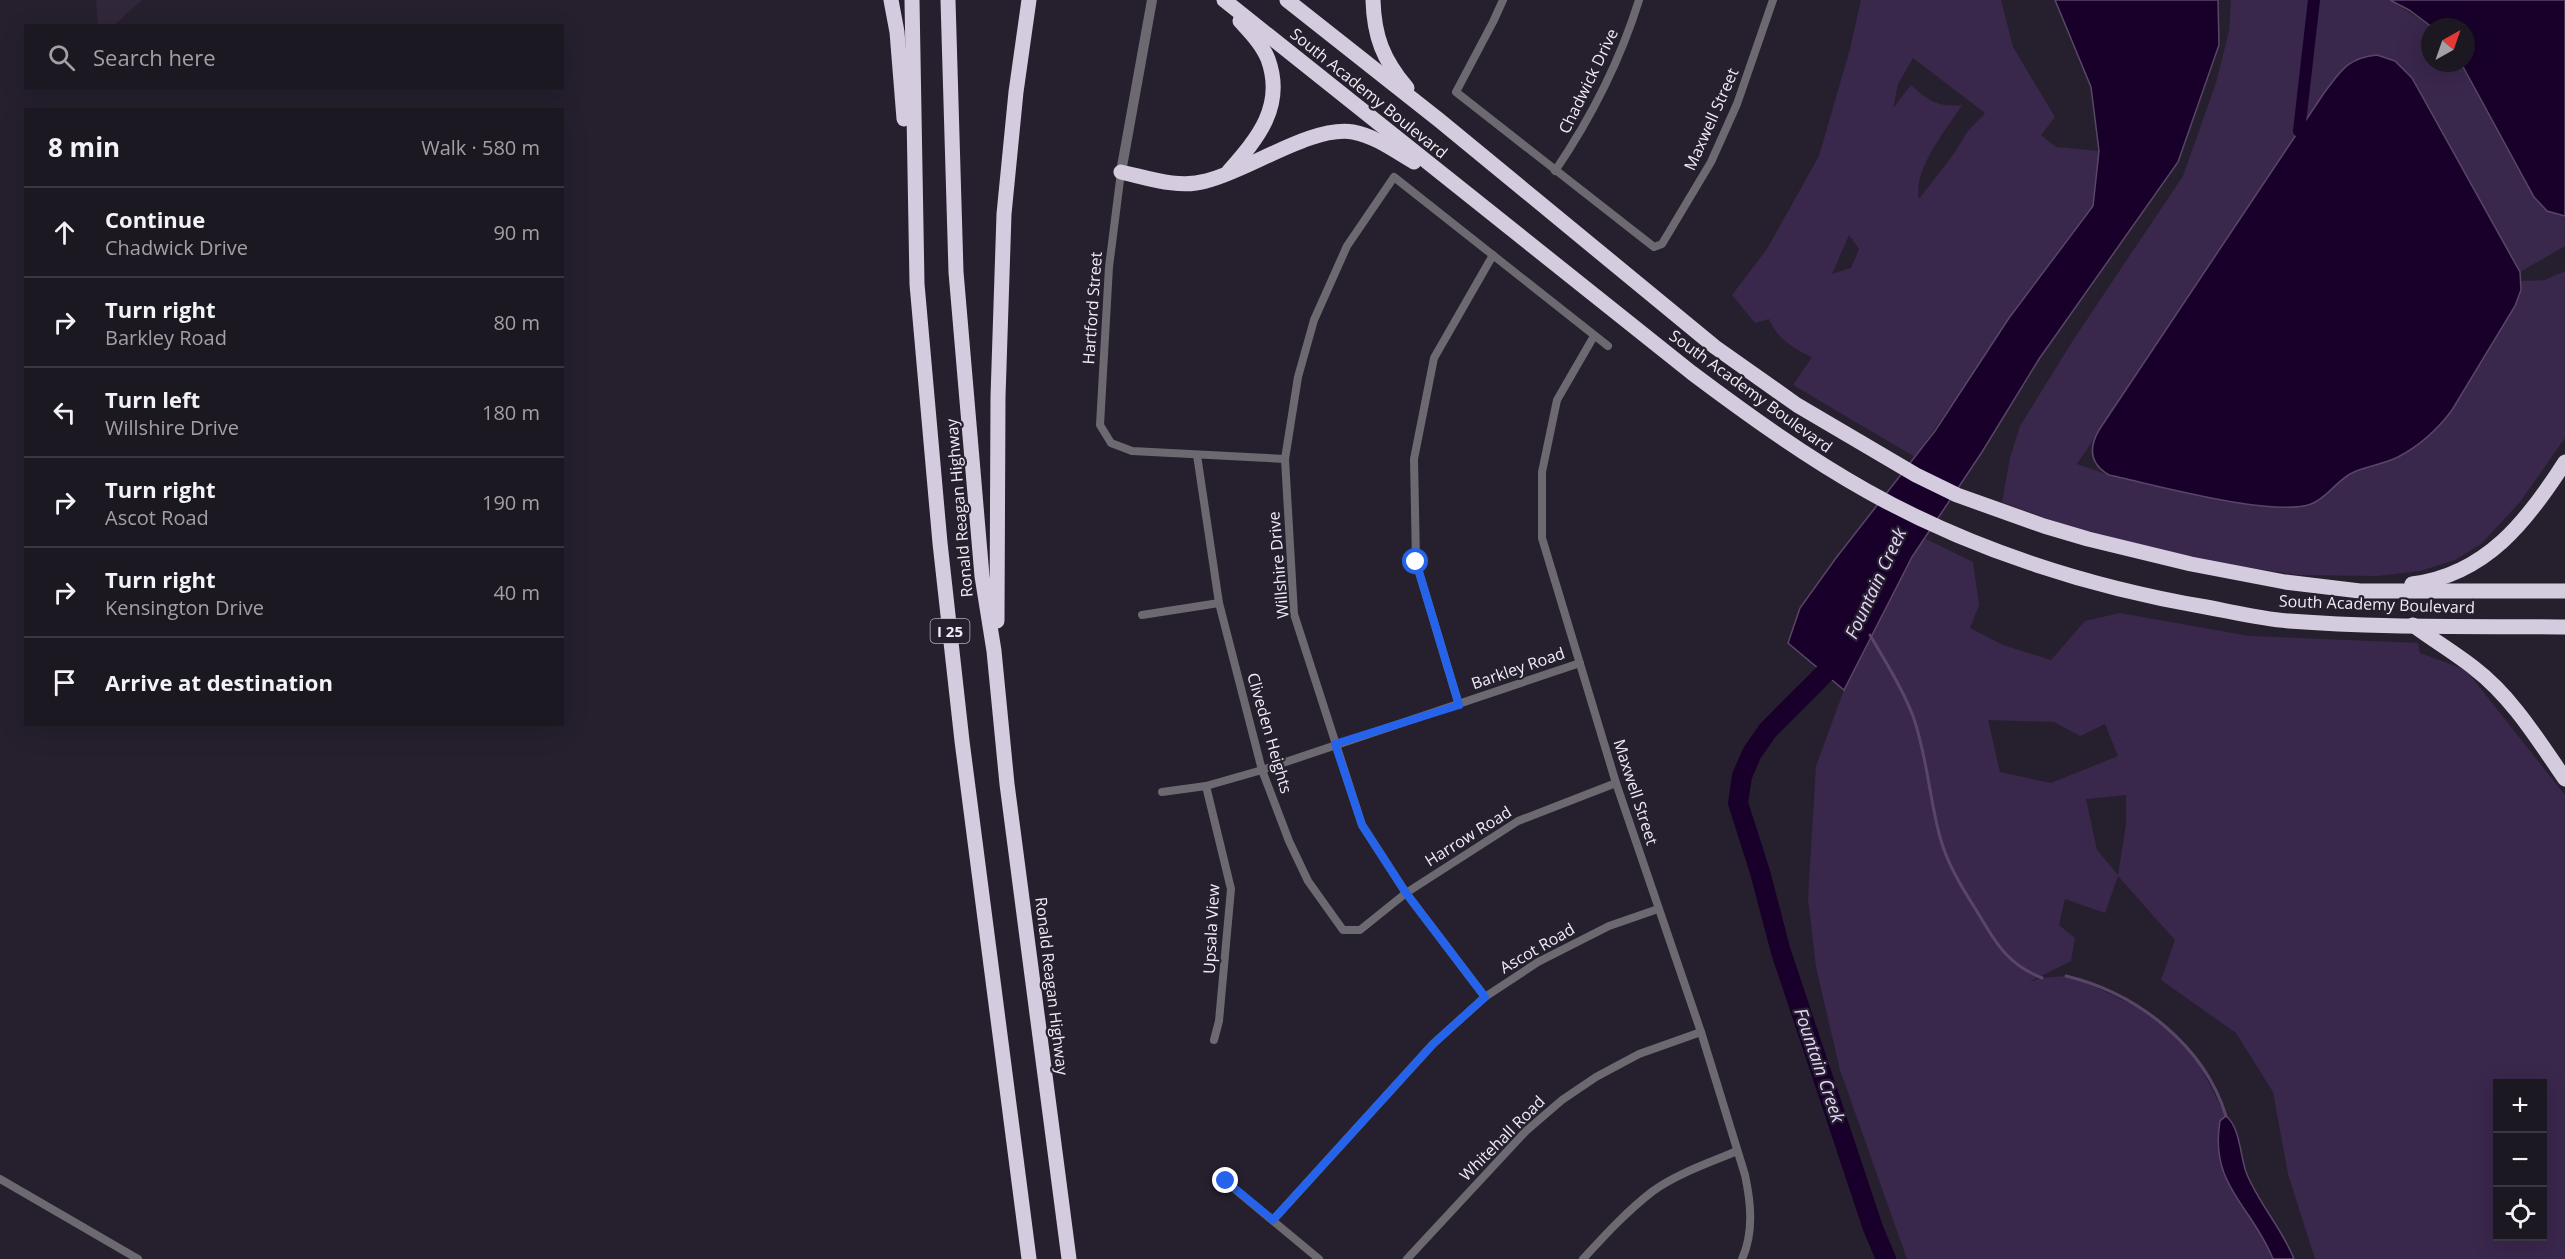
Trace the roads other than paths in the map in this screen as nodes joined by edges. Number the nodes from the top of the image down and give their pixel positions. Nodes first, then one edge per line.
1 (891, 0) edge
2 (912, 0) edge
3 (948, 0) edge
4 (1029, 0) edge
5 (1152, 0) edge
6 (1224, 0) edge
7 (1287, 0) edge
8 (1373, 0) edge
9 (1503, 0) edge
10 (1639, 0) edge
11 (1773, 0) edge
12 (1439, 120) junction
13 (1555, 171) junction
14 (1121, 172) junction
15 (1226, 175) junction
16 (1458, 188) junction
17 (915, 205) junction
18 (1493, 255) junction
19 (1594, 336) junction
20 (1608, 346) dead end
21 (1197, 454) junction
22 (1285, 459) junction
23 (2565, 462) edge
24 (2360, 591) junction
25 (2565, 591) edge
26 (1219, 603) junction
27 (1142, 615) dead end
28 (2413, 625) junction
29 (2565, 627) edge
30 (994, 651) junction
31 (1580, 663) junction
32 (1459, 705) junction
33 (1335, 744) junction
34 (1262, 770) junction
35 (2565, 779) edge
36 (1616, 783) junction
37 (1206, 786) junction
38 (1162, 792) dead end
39 (1406, 893) junction
40 (1658, 909) junction
41 (1485, 997) junction
42 (1701, 1032) junction
43 (1214, 1040) dead end
44 (1737, 1151) junction
45 (0, 1179) edge
46 (1226, 1181) dead end
47 (1273, 1220) junction
48 (138, 1259) edge
49 (1029, 1259) edge
50 (1069, 1259) edge
51 (1319, 1259) edge
52 (1407, 1259) edge
53 (1583, 1259) edge
54 (1742, 1259) edge

1 - 17 highway
2 - 17 highway, Ronald Reagan Highway / I 25
3 - 30 highway, Ronald Reagan Highway / I 25
4 - 30 highway
5 - 14 street, Hartford Street
6 - 15 highway
6 - 16 highway, South Academy Boulevard
7 - 12 highway, South Academy Boulevard
8 - 12 highway
9 - 13 street
10 - 13 street, Chadwick Drive
11 - 13 street, Maxwell Street
12 - 24 highway, South Academy Boulevard
14 - 15 highway
14 - 21 street, Hartford Street
15 - 16 highway
16 - 28 highway, South Academy Boulevard
17 - 49 highway, Ronald Reagan Highway / I 25
18 - 19 street
18 - 22 street, Willshire Drive
18 - 32 street
19 - 20 street
19 - 31 street, Maxwell Street
21 - 22 street, Hartford Street
21 - 26 street, Cliveden Heights
22 - 33 street, Willshire Drive
23 - 24 highway
24 - 25 highway, South Academy Boulevard
26 - 27 street
26 - 34 street, Cliveden Heights
28 - 29 highway, South Academy Boulevard
28 - 35 highway
30 - 50 highway, Ronald Reagan Highway / I 25
31 - 32 street, Barkley Road
31 - 36 street, Maxwell Street
32 - 33 street, Barkley Road
33 - 34 street, Barkley Road
33 - 39 street, Willshire Drive
34 - 37 street, Barkley Road
34 - 39 street, Cliveden Heights
36 - 39 street, Harrow Road
36 - 40 street, Maxwell Street
37 - 38 street, Barkley Road
37 - 43 street, Upsala View
39 - 41 street, Willshire Drive
40 - 41 street, Ascot Road
40 - 42 street, Maxwell Street
41 - 47 street, Ascot Road
42 - 44 street, Maxwell Street
42 - 52 street, Whitehall Road
44 - 53 street
44 - 54 street, Maxwell Street
45 - 48 street
46 - 47 street
47 - 51 street

